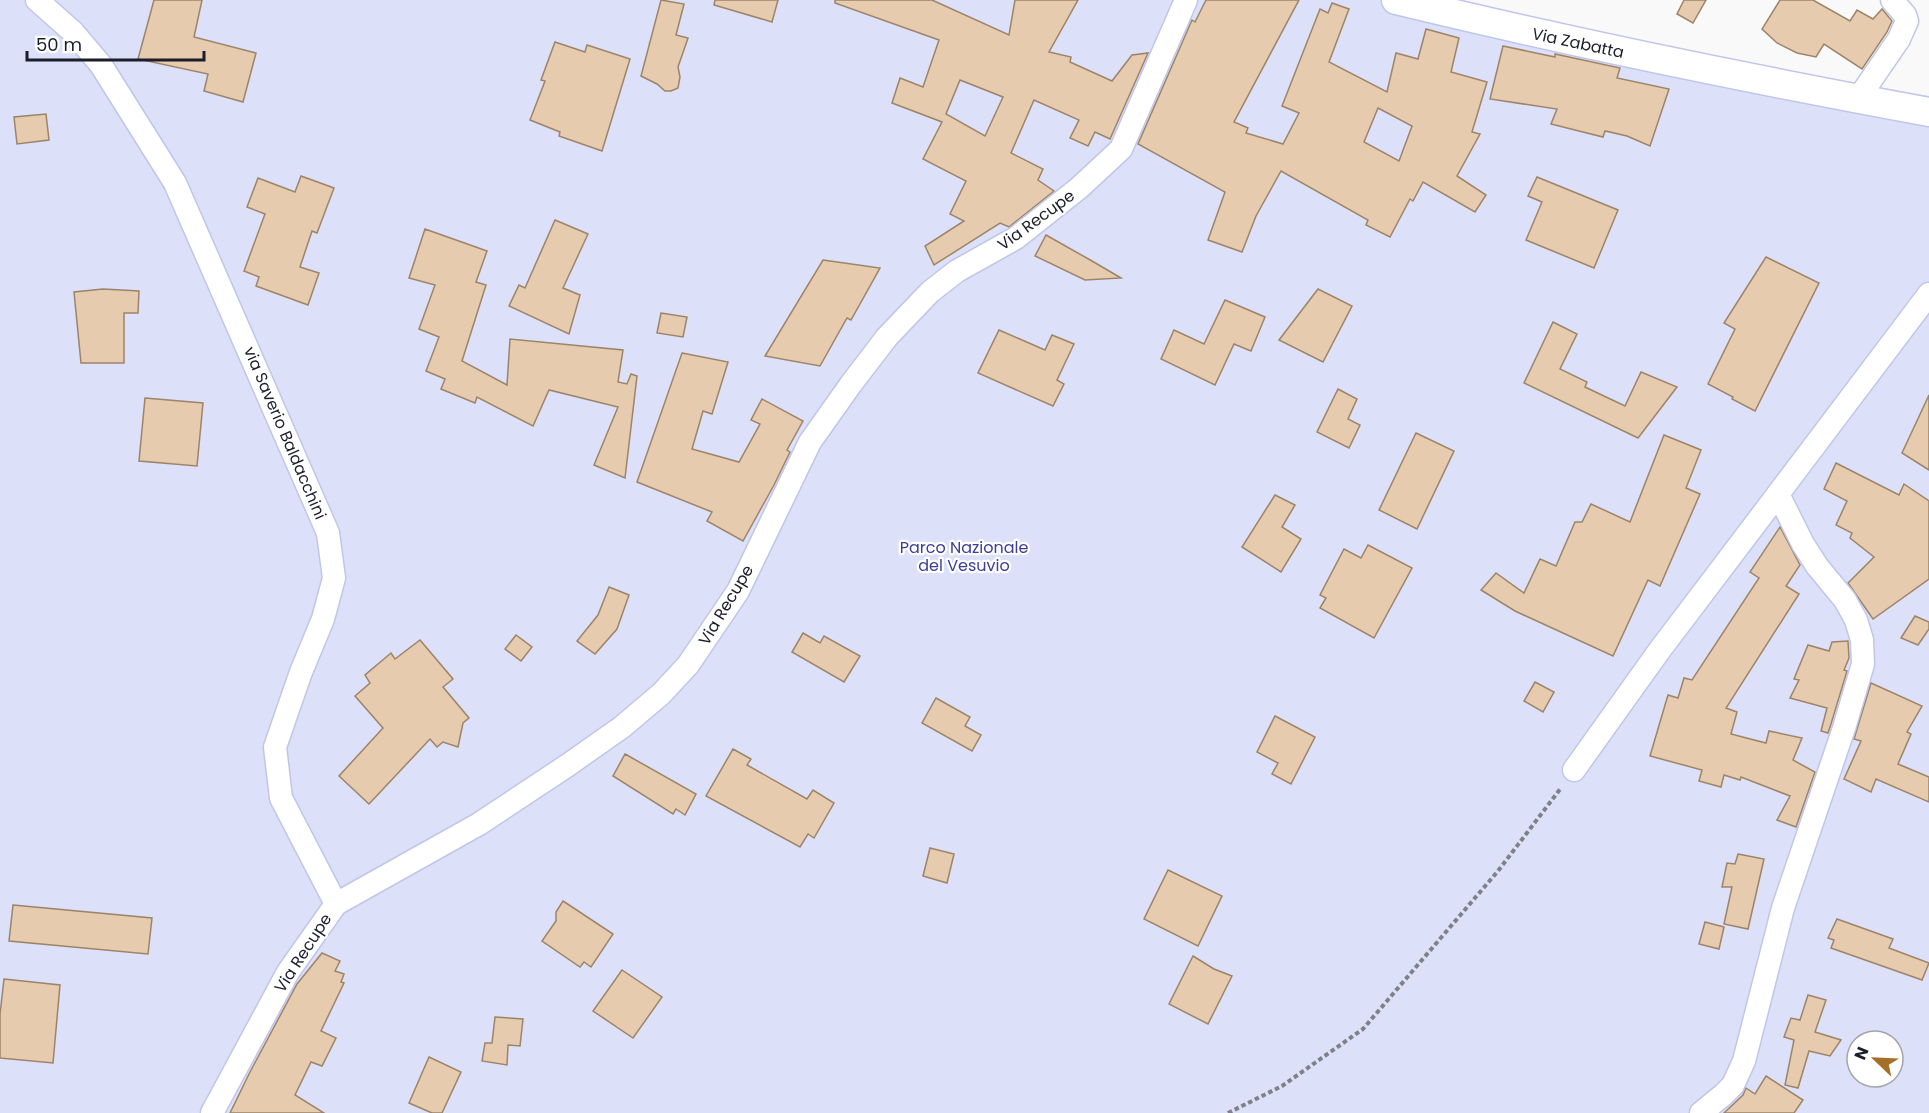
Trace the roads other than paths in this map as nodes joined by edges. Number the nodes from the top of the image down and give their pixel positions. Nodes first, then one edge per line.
1 (37, 0) edge
2 (1186, 0) edge
3 (1396, 0) edge
4 (1892, 0) edge
5 (1858, 99) junction
6 (1929, 112) edge
7 (1929, 294) edge
8 (1778, 494) junction
9 (1574, 770) road end
10 (336, 904) junction
11 (212, 1113) edge
12 (1701, 1113) edge

1 - 10 street, via Saverio Baldacchini
2 - 10 street, Via Recupe
3 - 5 street, Via Zabatta
4 - 5 street
5 - 6 street, Via Zabatta
7 - 8 street
8 - 9 street
8 - 12 street
10 - 11 street, Via Recupe

